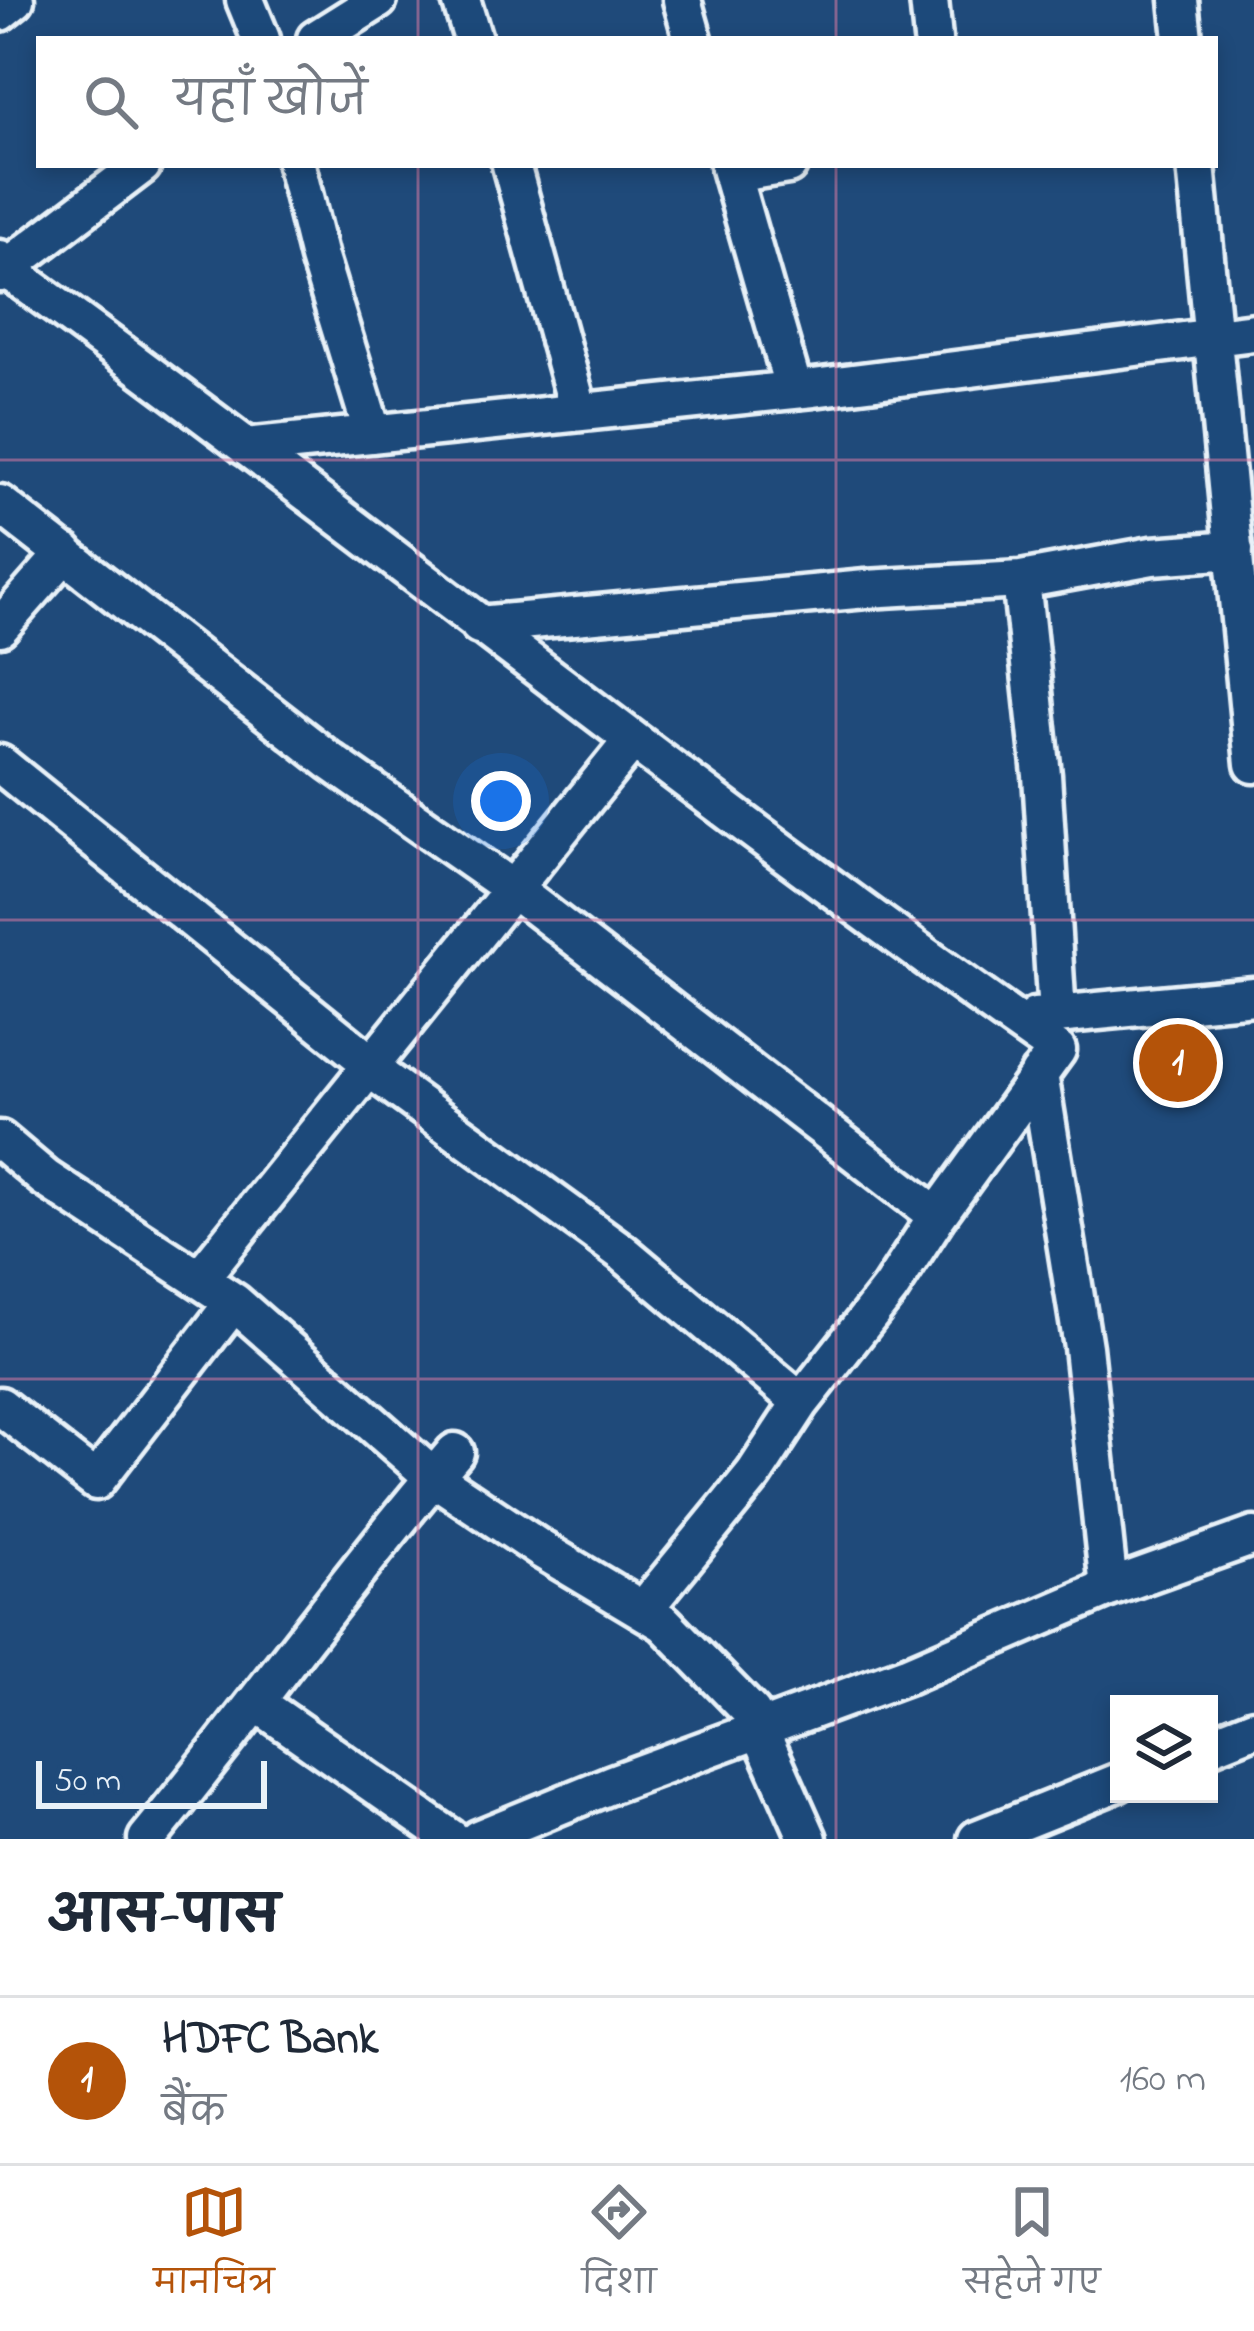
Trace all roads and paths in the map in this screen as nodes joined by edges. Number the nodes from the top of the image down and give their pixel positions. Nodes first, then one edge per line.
1 (15, 0) edge
2 (245, 0) edge
3 (379, 0) edge
4 (461, 0) edge
5 (682, 0) edge
6 (929, 0) edge
7 (1179, 0) edge
8 (0, 12) edge
9 (260, 36) edge
10 (321, 36) edge
11 (472, 36) edge
12 (692, 36) edge
13 (933, 36) edge
14 (1183, 36) edge
15 (138, 168) edge
16 (297, 168) edge
17 (512, 168) edge
18 (1196, 168) edge
19 (731, 169) edge
20 (2, 267) edge
21 (1254, 332) edge
22 (1214, 337) junction
23 (794, 390) junction
24 (578, 412) junction
25 (373, 434) junction
26 (246, 447) junction
27 (0, 504) edge
28 (1240, 538) edge
29 (64, 553) junction
30 (1021, 580) junction
31 (478, 625) junction
32 (0, 627) edge
33 (632, 741) junction
34 (0, 764) edge
35 (1254, 764) edge
36 (514, 890) junction
37 (1254, 996) edge
38 (1057, 1015) junction
39 (1013, 1019) junction
40 (370, 1063) junction
41 (1039, 1074) junction
42 (0, 1140) edge
43 (937, 1216) junction
44 (199, 1279) junction
45 (234, 1302) junction
46 (801, 1402) junction
47 (0, 1406) edge
48 (444, 1464) junction
49 (1254, 1536) edge
50 (1109, 1588) junction
51 (643, 1610) junction
52 (257, 1702) junction
53 (1254, 1728) edge
54 (760, 1730) junction
55 (1218, 1742) edge
56 (1110, 1786) edge
57 (147, 1839) edge
58 (452, 1839) edge
59 (478, 1839) edge
60 (808, 1839) edge
61 (977, 1839) edge

1 - 8 street
2 - 9 street
3 - 10 street
4 - 11 street
5 - 12 street
6 - 13 street
7 - 14 street
15 - 20 street
16 - 25 street
17 - 24 street
18 - 22 street
19 - 23 street
20 - 26 street
21 - 22 street
22 - 23 street
22 - 28 street
23 - 24 street
24 - 25 street
25 - 26 street
26 - 31 street
27 - 29 street
28 - 30 street
28 - 35 street
29 - 32 street
29 - 36 street
30 - 31 street
30 - 38 street
31 - 33 street
33 - 36 street
33 - 39 street
34 - 40 street
36 - 40 street
36 - 43 street
37 - 38 street
38 - 39 street
39 - 41 street
40 - 44 street
40 - 46 street
41 - 43 street
41 - 50 street
42 - 44 street
43 - 46 street
44 - 45 street
45 - 47 street
45 - 48 street
46 - 51 street
48 - 51 street
48 - 52 street
49 - 50 street
50 - 54 street
51 - 54 street
52 - 57 street
52 - 58 street
53 - 55 street
54 - 59 street
54 - 60 street
56 - 61 street

